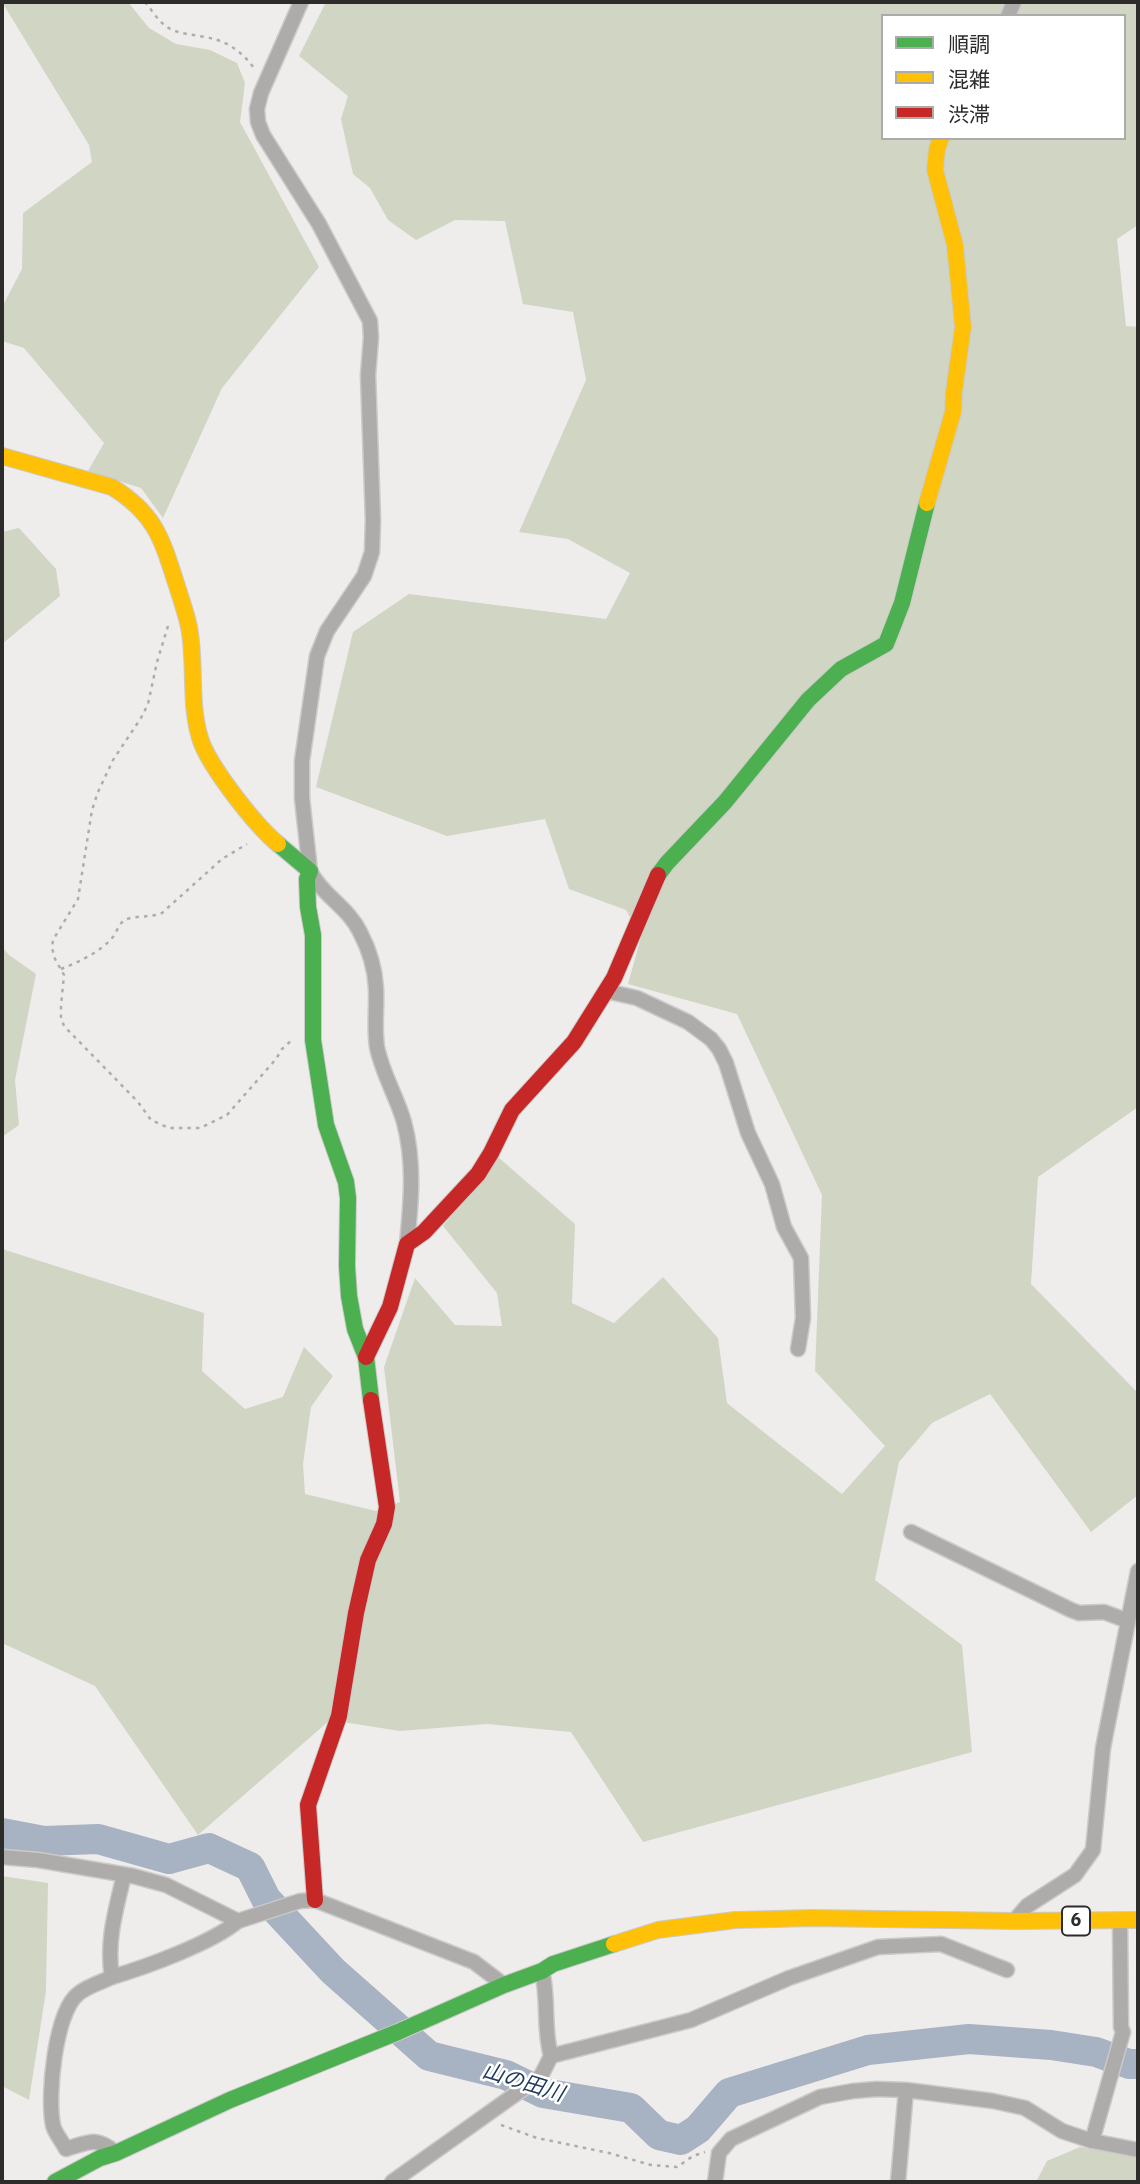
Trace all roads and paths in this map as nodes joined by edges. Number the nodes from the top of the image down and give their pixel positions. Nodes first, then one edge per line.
1 (145, 2) edge
2 (301, 2) edge
3 (266, 82) junction
4 (940, 140) edge
5 (2, 456) edge
6 (180, 600) junction
7 (266, 834) junction
8 (310, 871) junction
9 (61, 969) junction
10 (606, 991) junction
11 (313, 1027) junction
12 (407, 1244) junction
13 (798, 1349) dead end
14 (366, 1357) junction
15 (911, 1532) dead end
16 (1138, 1571) edge
17 (1128, 1620) junction
18 (2, 1857) edge
19 (124, 1875) junction
20 (315, 1900) junction
21 (1119, 1920) junction
22 (1138, 1920) edge
23 (237, 1921) junction
24 (1014, 1921) junction
25 (1007, 1970) dead end
26 (542, 1971) junction
27 (112, 1977) junction
28 (504, 1985) junction
29 (551, 2056) junction
30 (906, 2090) junction
31 (488, 2113) junction
32 (1092, 2141) junction
33 (1138, 2150) edge
34 (116, 2153) junction
35 (719, 2153) junction
36 (55, 2182) edge
37 (392, 2182) edge
38 (715, 2182) edge
39 (898, 2182) edge

1 - 3 path
2 - 3 street
3 - 8 street
4 - 10 street
5 - 6 street
6 - 7 street
6 - 9 path
7 - 8 street
7 - 9 path
8 - 11 street
8 - 12 street
9 - 11 path
10 - 12 street
10 - 13 street
11 - 14 street
12 - 14 street
14 - 20 street
15 - 17 street
16 - 17 street
17 - 24 street
18 - 19 street
19 - 23 street
19 - 27 street
20 - 23 street
20 - 28 street
21 - 22 street, 6
21 - 24 street, 6
21 - 32 street
23 - 27 street
24 - 26 street
25 - 29 street
26 - 28 street
26 - 29 street
27 - 34 street
28 - 34 street
29 - 31 street
30 - 32 street
30 - 35 street
30 - 39 street
31 - 35 path
31 - 37 street
32 - 33 street
34 - 36 street
35 - 38 street

